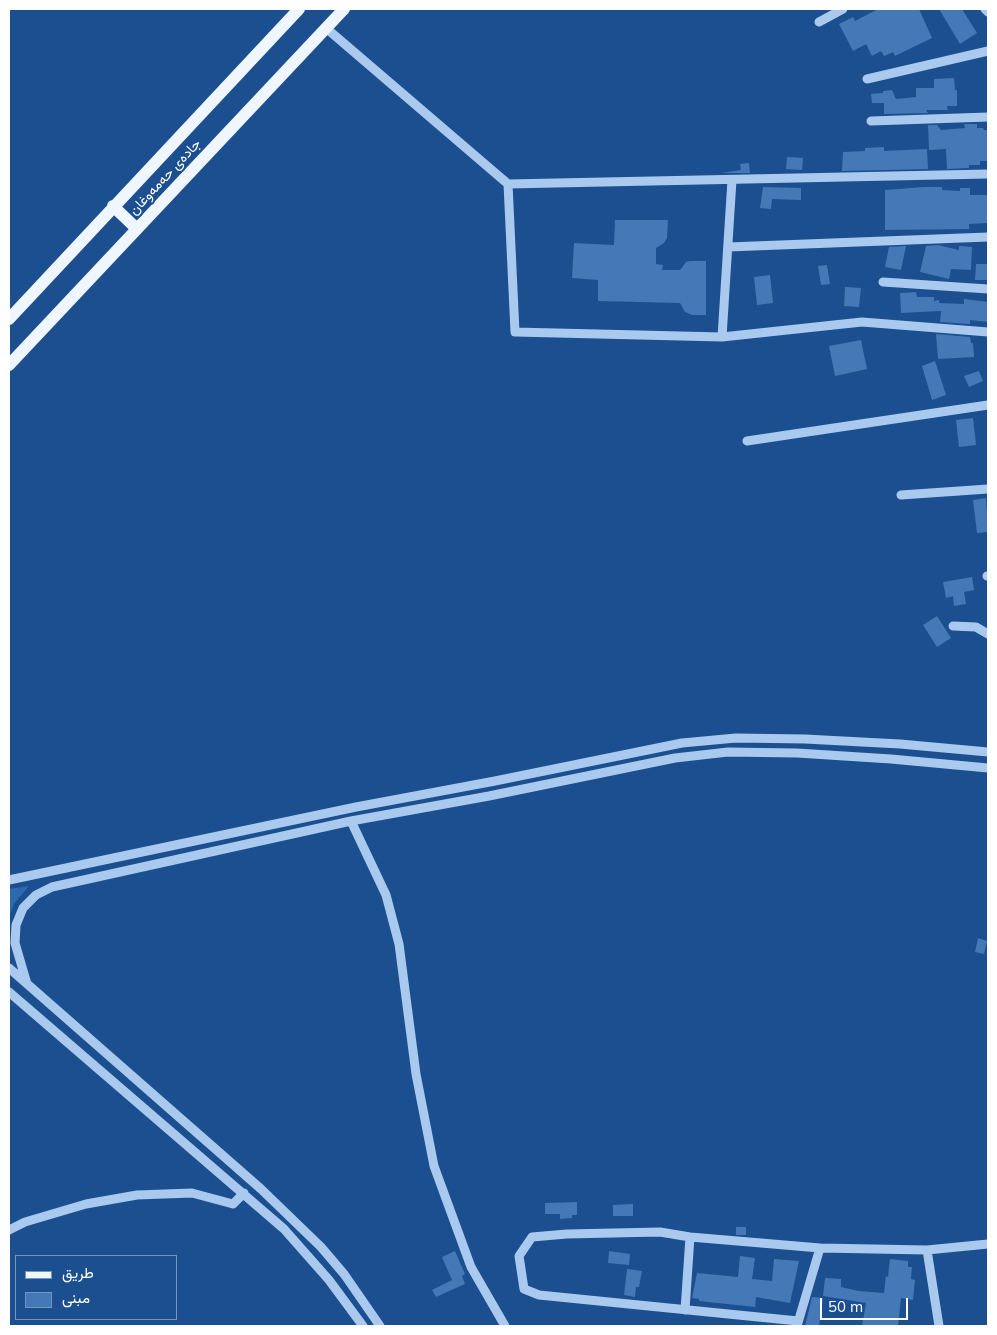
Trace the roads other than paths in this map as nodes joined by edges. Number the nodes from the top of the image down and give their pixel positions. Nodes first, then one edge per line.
1 (299, 9) edge
2 (344, 9) edge
3 (843, 9) edge
4 (986, 9) edge
5 (988, 12) edge
6 (819, 22) dead end
7 (326, 28) junction
8 (988, 50) edge
9 (867, 79) dead end
10 (988, 117) edge
11 (871, 122) dead end
12 (988, 174) edge
13 (732, 180) junction
14 (508, 184) junction
15 (113, 206) junction
16 (137, 229) junction
17 (988, 237) edge
18 (728, 247) junction
19 (883, 282) dead end
20 (988, 289) edge
21 (9, 318) edge
22 (988, 332) edge
23 (722, 337) junction
24 (9, 365) edge
25 (988, 405) edge
26 (747, 441) dead end
27 (988, 489) edge
28 (901, 495) dead end
29 (953, 626) dead end
30 (988, 634) edge
31 (988, 752) edge
32 (569, 765) junction
33 (988, 768) edge
34 (572, 778) junction
35 (351, 821) junction
36 (97, 861) junction
37 (100, 877) junction
38 (9, 880) edge
39 (9, 968) edge
40 (27, 984) junction
41 (9, 992) edge
42 (137, 1080) junction
43 (126, 1092) junction
44 (244, 1193) junction
45 (9, 1230) edge
46 (690, 1237) junction
47 (988, 1244) edge
48 (820, 1248) junction
49 (927, 1250) junction
50 (685, 1310) junction
51 (797, 1324) edge
52 (363, 1326) edge
53 (380, 1326) edge
54 (505, 1326) edge
55 (939, 1326) edge

1 - 15 main road, جادەی حەمەوغان
2 - 7 main road, جادەی حەمەوغان
3 - 6 street
4 - 5 street
7 - 14 street
7 - 16 main road, جادەی حەمەوغان
8 - 9 street
10 - 11 street
12 - 13 street
13 - 14 street
13 - 18 street
14 - 23 street
15 - 16 main road
15 - 21 main road, جادەی حەمەوغان
16 - 24 main road, جادەی حەمەوغان
17 - 18 street
18 - 23 street
19 - 20 street
22 - 23 street
25 - 26 street
27 - 28 street
29 - 30 street
31 - 32 street
32 - 34 street
32 - 36 street
33 - 34 street
34 - 35 street
35 - 37 street
35 - 54 street
36 - 37 street
36 - 38 street
37 - 40 street
39 - 40 street
40 - 42 street
41 - 43 street
42 - 43 street
42 - 53 street
43 - 44 street
44 - 45 street
44 - 52 street
46 - 48 street
46 - 50 street
46 - 50 street
47 - 49 street
48 - 49 street
48 - 51 street
49 - 55 street
50 - 51 street

